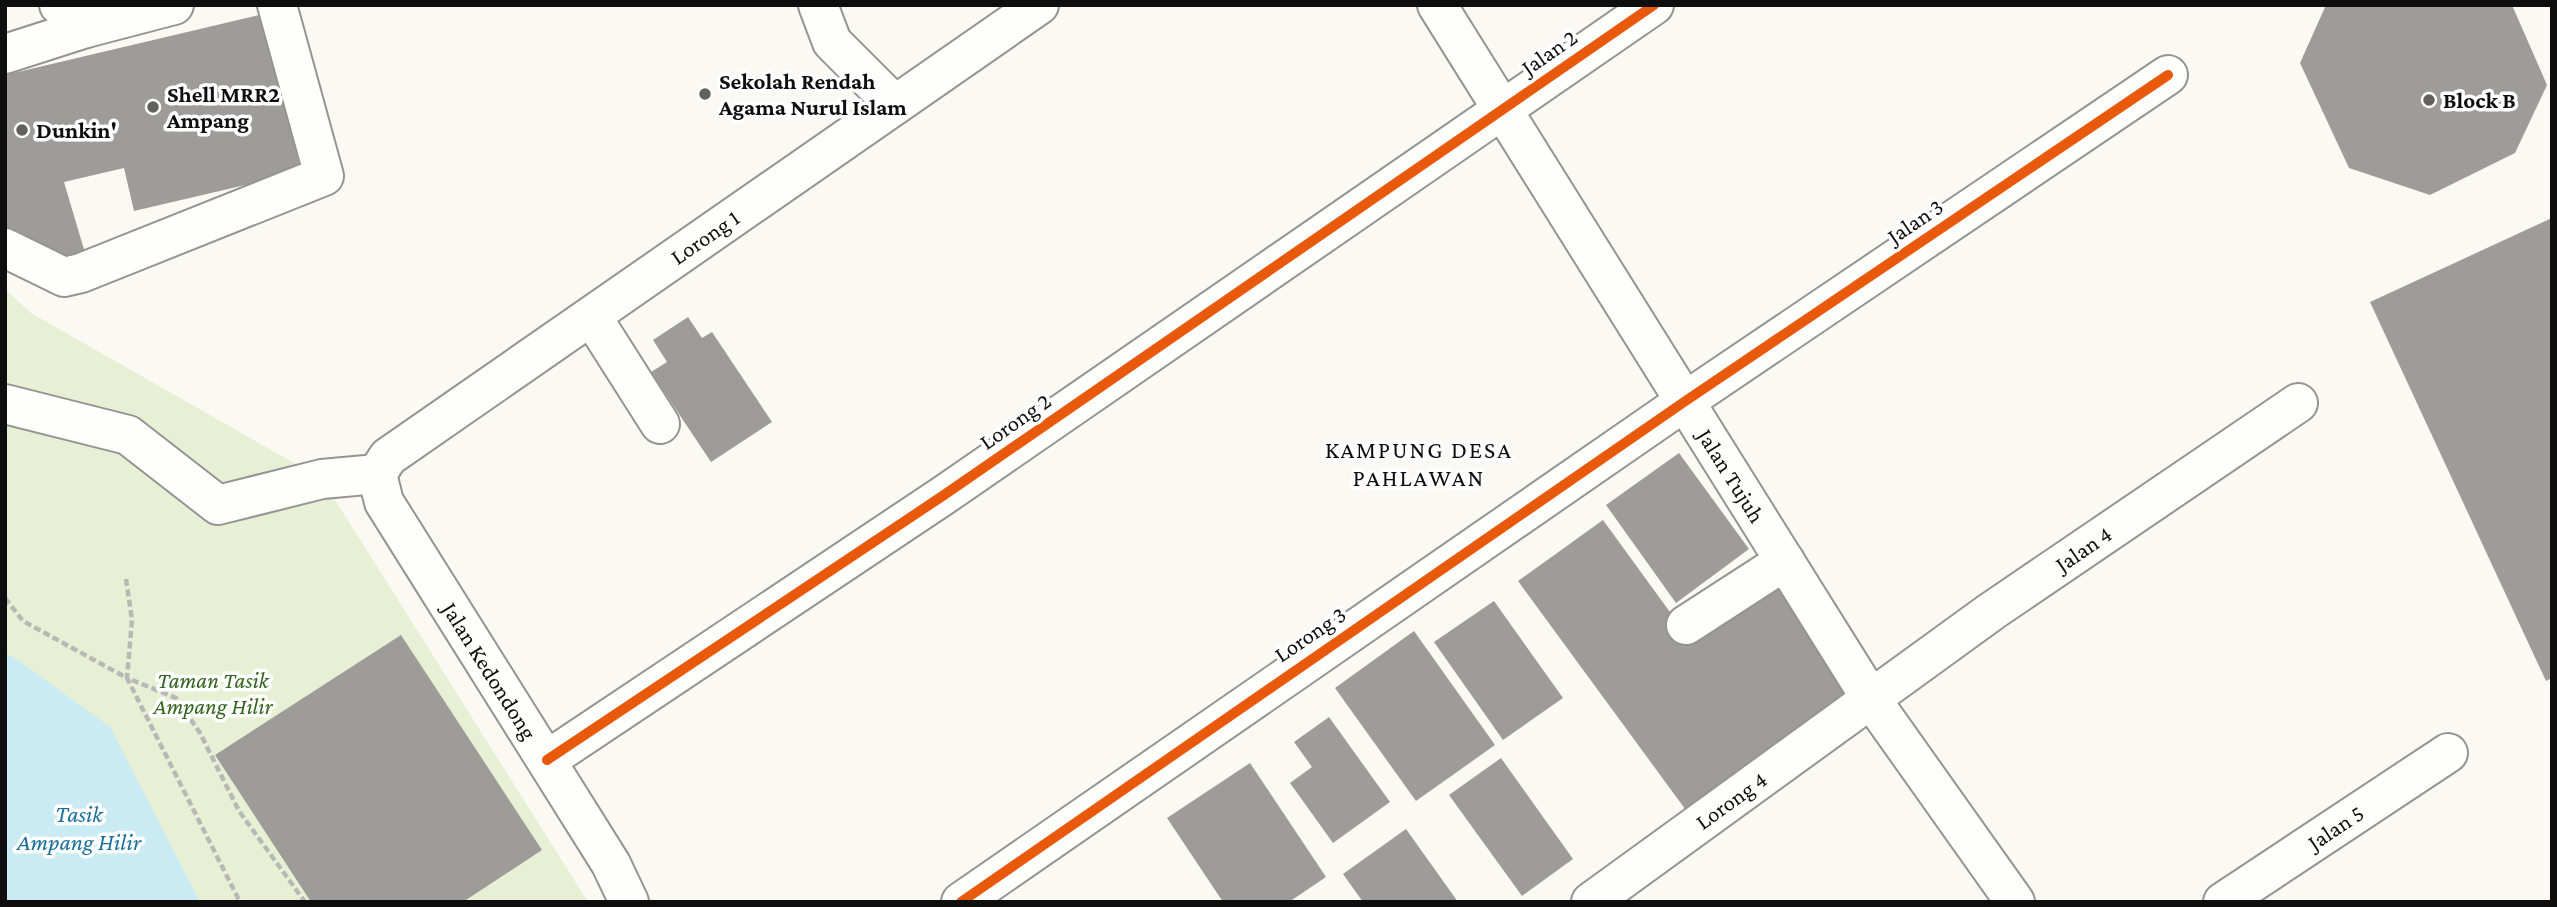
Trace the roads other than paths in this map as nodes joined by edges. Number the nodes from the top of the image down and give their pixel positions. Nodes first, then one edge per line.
1 (174, 5) edge
2 (277, 5) edge
3 (818, 5) edge
4 (1039, 5) edge
5 (1437, 5) edge
6 (1654, 5) edge
7 (72, 16) edge
8 (5, 54) edge
9 (2168, 75) dead end
10 (895, 105) junction
11 (1503, 109) junction
12 (5, 247) edge
13 (592, 317) junction
14 (1685, 402) junction
15 (2298, 403) dead end
16 (5, 404) edge
17 (660, 424) dead end
18 (377, 474) junction
19 (1785, 561) junction
20 (1686, 625) dead end
21 (1871, 699) junction
22 (2448, 753) dead end
23 (547, 760) junction
24 (629, 902) edge
25 (961, 902) edge
26 (1591, 902) edge
27 (2015, 902) edge
28 (2223, 902) edge

1 - 7 street
2 - 12 street
3 - 10 street
4 - 10 street, Lorong 1
5 - 11 street, Jalan Tujuh
6 - 11 street, Jalan 2
7 - 8 street
9 - 14 street, Jalan 3
10 - 13 street, Lorong 1
11 - 14 street, Jalan Tujuh
11 - 23 street, Lorong 2
13 - 17 street
13 - 18 street, Lorong 1
14 - 19 street, Jalan Tujuh
14 - 25 street, Lorong 3
15 - 21 street, Jalan 4
16 - 18 street
18 - 23 street, Jalan Kedondong
19 - 20 street
19 - 21 street, Jalan Tujuh
21 - 26 street, Lorong 4
21 - 27 street, Jalan Tujuh
22 - 28 street, Jalan 5
23 - 24 street, Jalan Kedondong

